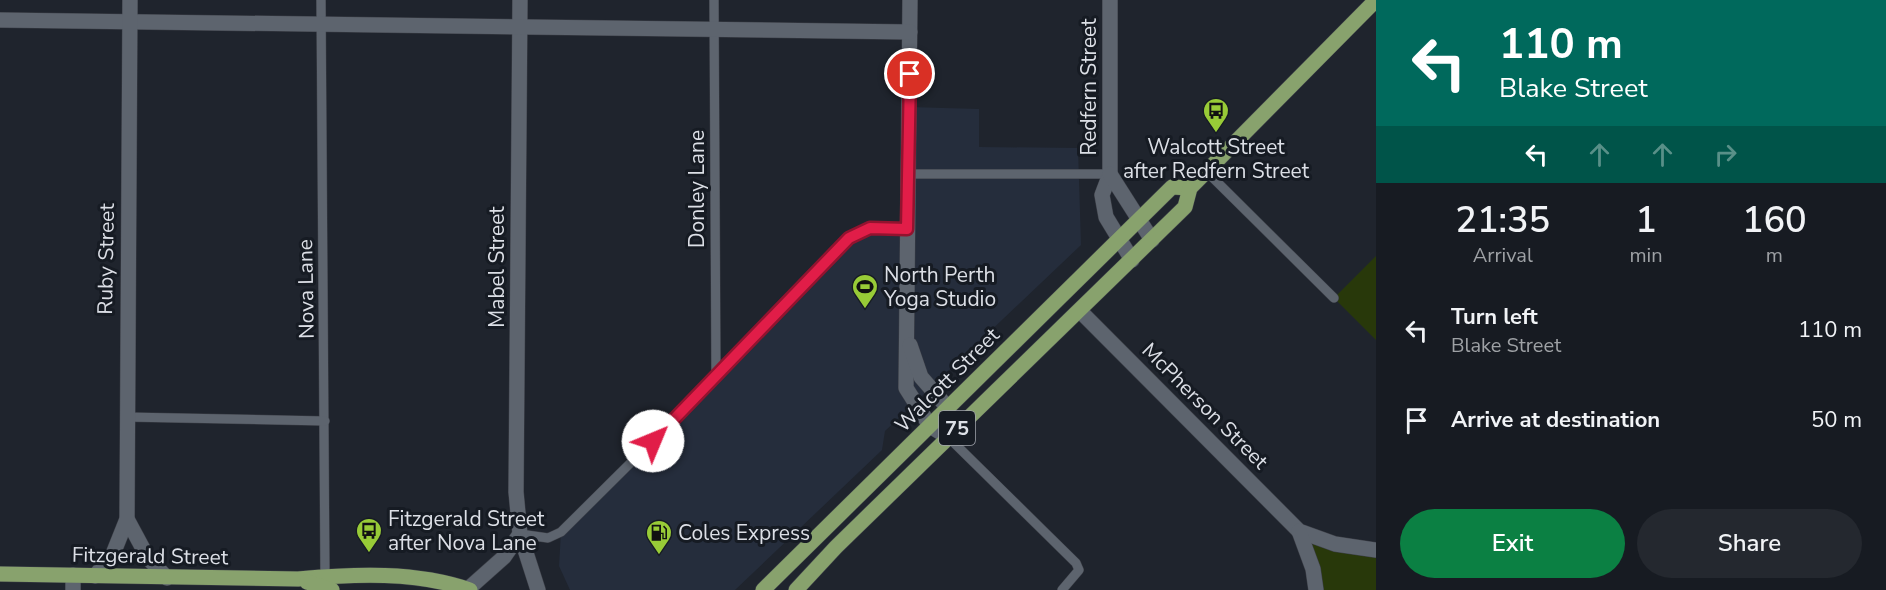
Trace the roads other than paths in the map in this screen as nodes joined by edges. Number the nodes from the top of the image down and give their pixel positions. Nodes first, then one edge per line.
1 (130, 0) edge
2 (321, 0) edge
3 (520, 0) edge
4 (714, 0) edge
5 (910, 0) edge
6 (1110, 0) edge
7 (1376, 0) edge
8 (0, 20) edge
9 (130, 21) junction
10 (321, 24) junction
11 (520, 26) junction
12 (714, 28) junction
13 (910, 32) junction
14 (1206, 171) junction
15 (907, 174) junction
16 (1110, 174) junction
17 (1190, 188) junction
18 (1138, 221) junction
19 (907, 229) junction
20 (1119, 240) junction
21 (1152, 240) junction
22 (1132, 260) junction
23 (1334, 298) dead end
24 (1080, 311) junction
25 (905, 331) junction
26 (716, 378) junction
27 (948, 408) junction
28 (126, 417) junction
29 (325, 421) junction
30 (930, 426) junction
31 (948, 437) junction
32 (127, 519) junction
33 (1299, 531) junction
34 (520, 534) junction
35 (1376, 550) edge
36 (0, 574) edge
37 (95, 576) junction
38 (167, 578) junction
39 (73, 583) edge
40 (328, 584) edge
41 (469, 590) edge
42 (538, 590) edge
43 (764, 590) edge
44 (796, 590) edge
45 (1062, 590) edge
46 (1316, 590) edge

1 - 9 street, Ruby Street
2 - 10 lane, Nova Lane
3 - 11 street, Mabel Street
4 - 12 lane, Donley Lane
5 - 13 street
6 - 16 street, Redfern Street
7 - 14 main road, Walcott Street / 75
8 - 9 street
9 - 10 street
9 - 28 street, Ruby Street
10 - 11 street
10 - 29 lane, Nova Lane
11 - 12 street
11 - 34 street, Mabel Street
12 - 13 street
12 - 26 lane, Donley Lane
13 - 15 street
14 - 17 main road, Walcott Street / 75
14 - 23 lane
15 - 16 lane
15 - 19 street
16 - 18 street, Redfern Street
16 - 20 street, Redfern Street
17 - 18 main road, Walcott Street / 75
17 - 21 main road, Walcott Street / 75
18 - 20 main road, Walcott Street / 75
18 - 21 street, Redfern Street
19 - 25 street
19 - 26 lane
20 - 22 street, Redfern Street
20 - 27 main road, Walcott Street / 75
21 - 22 main road, Walcott Street / 75
22 - 24 main road, Walcott Street / 75
24 - 31 main road, Walcott Street / 75
24 - 33 street, McPherson Street
25 - 27 street
25 - 30 street
26 - 34 lane
27 - 30 main road, Walcott Street / 75
27 - 31 street
28 - 29 lane
28 - 32 street, Ruby Street
29 - 40 lane, Nova Lane
30 - 31 street
30 - 43 main road, Walcott Street / 75
31 - 44 main road, Walcott Street / 75
31 - 45 lane
32 - 37 street, Ruby Street
32 - 38 street, Ruby Street
33 - 35 street, McPherson Street
33 - 46 street, McPherson Street
34 - 41 street
34 - 42 street, Mabel Street
36 - 39 main road, Fitzgerald Street
37 - 38 main road, Fitzgerald Street
37 - 39 main road, Fitzgerald Street
38 - 40 main road, Fitzgerald Street
40 - 41 main road, Fitzgerald Street

